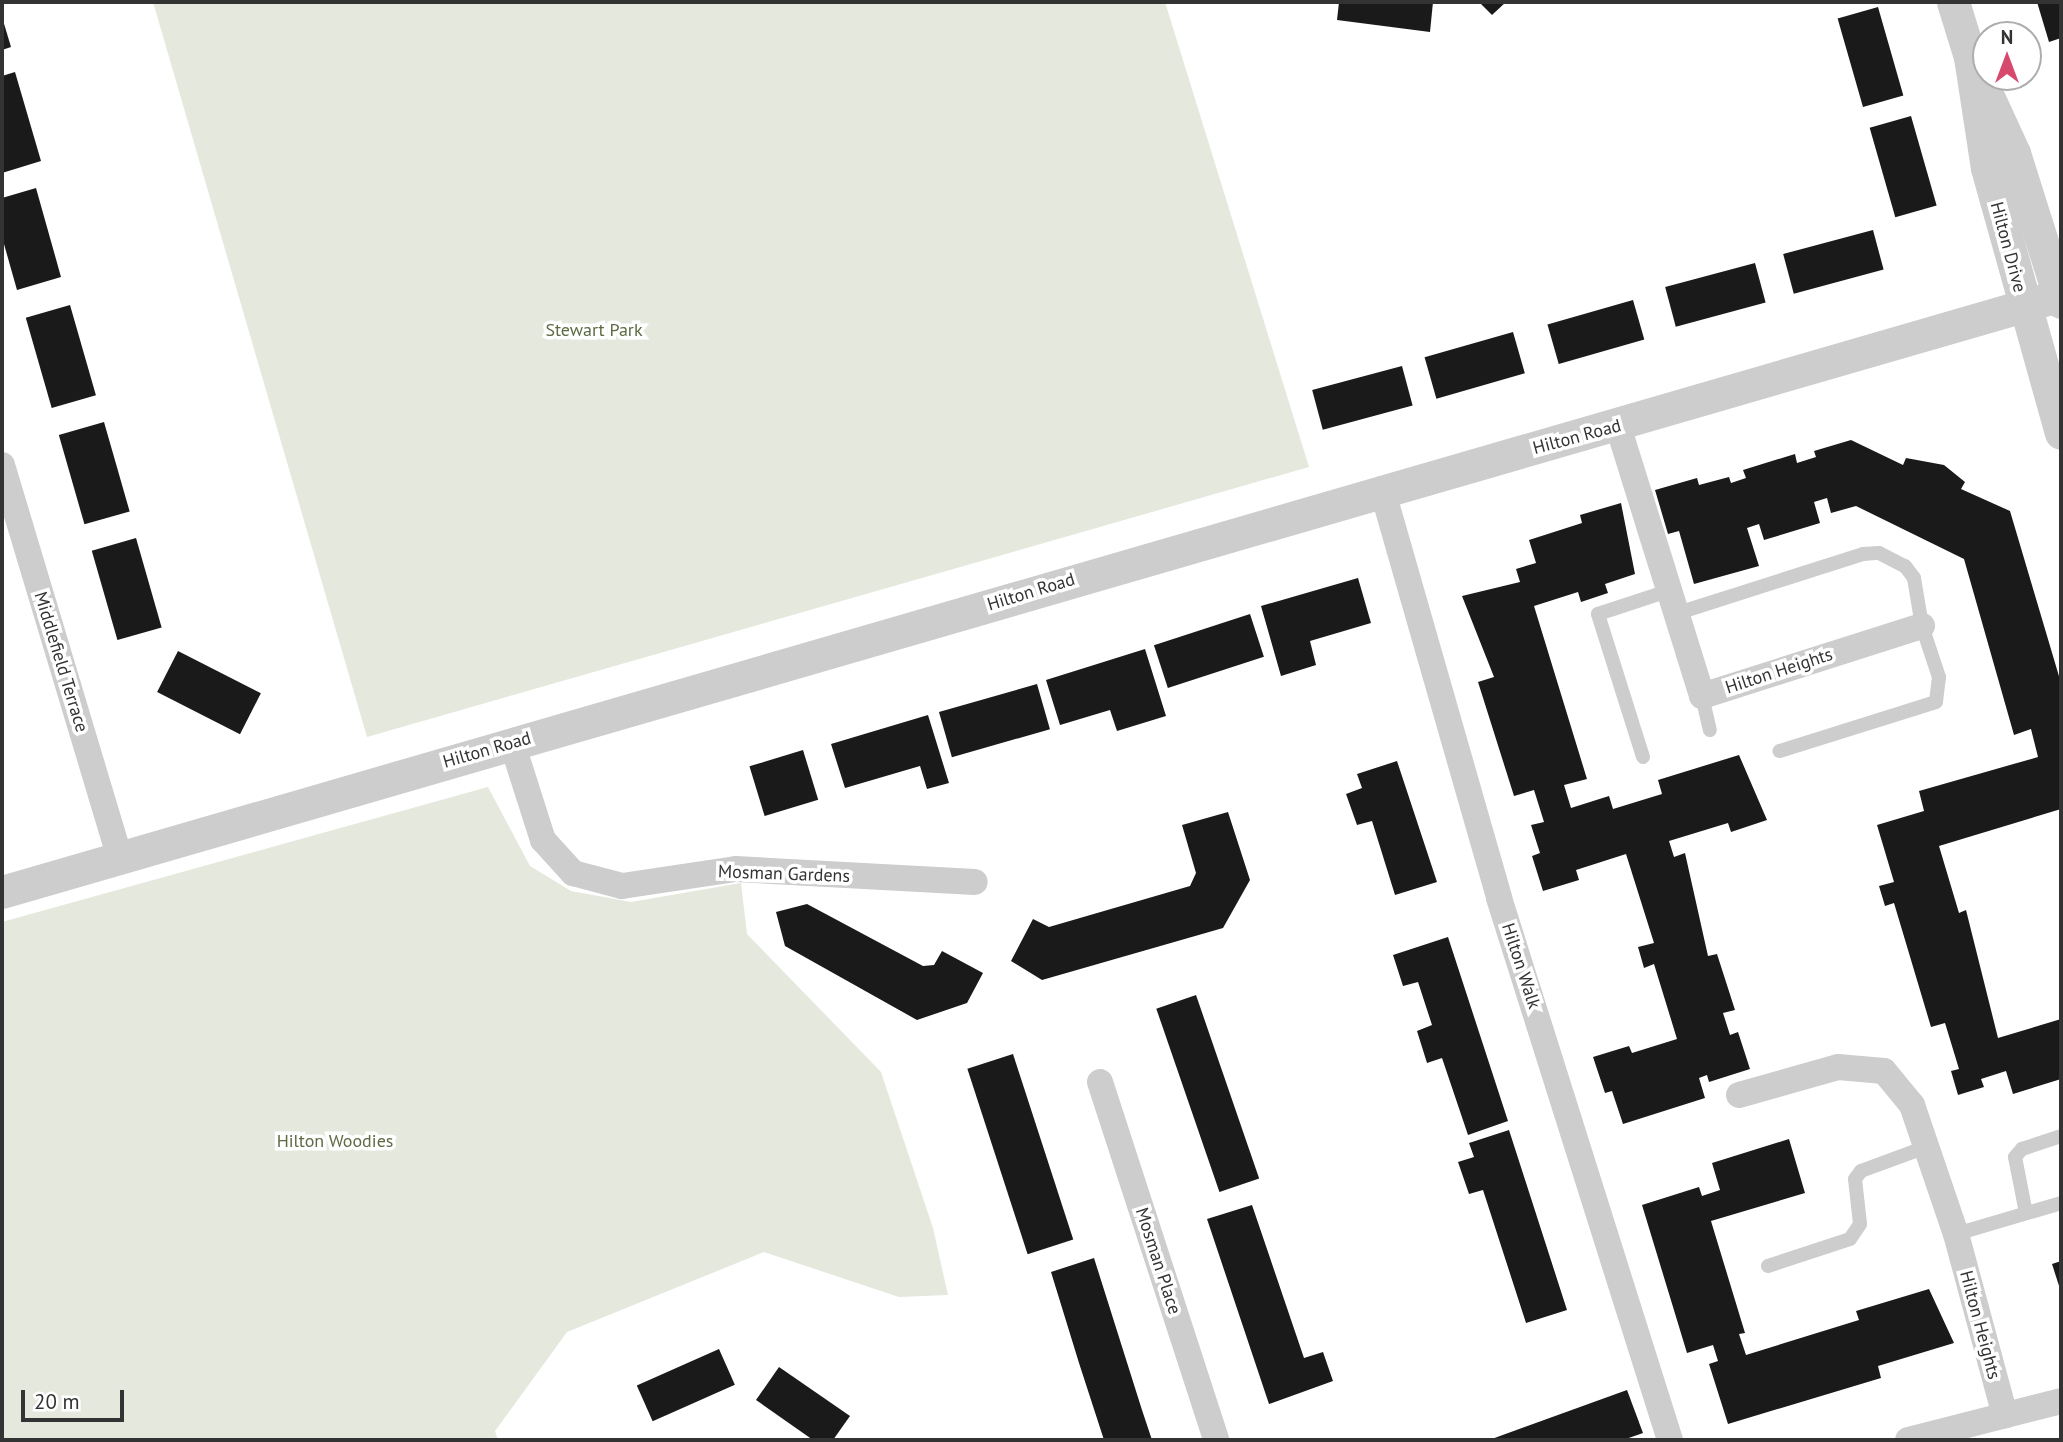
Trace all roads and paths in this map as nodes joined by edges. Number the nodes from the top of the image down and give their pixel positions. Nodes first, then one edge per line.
1 (1953, 2) edge
2 (1970, 57) junction
3 (2061, 298) edge
4 (2024, 303) junction
5 (1618, 426) junction
6 (2061, 433) edge
7 (2, 465) edge
8 (1382, 489) junction
9 (1672, 602) junction
10 (1922, 626) junction
11 (1702, 696) junction
12 (1710, 730) dead end
13 (513, 743) junction
14 (1780, 751) dead end
15 (1643, 757) dead end
16 (120, 859) junction
17 (975, 882) dead end
18 (2, 892) edge
19 (1100, 1082) dead end
20 (1739, 1095) dead end
21 (2061, 1136) edge
22 (1926, 1147) junction
23 (2061, 1203) edge
24 (2026, 1213) junction
25 (1956, 1234) junction
26 (1768, 1266) dead end
27 (2061, 1401) edge
28 (2005, 1416) junction
29 (1216, 1440) edge
30 (1670, 1440) edge
31 (1908, 1440) edge

1 - 2 street, Hilton Drive
2 - 3 street, Hilton Drive
2 - 4 street, Hilton Drive
3 - 4 street, Hilton Road
4 - 5 street, Hilton Road
4 - 6 street, Hilton Drive
5 - 8 street, Hilton Road
5 - 9 street, Hilton Heights
7 - 16 street, Middlefield Terrace
8 - 13 street, Hilton Road
8 - 30 street, Hilton Walk
9 - 10 lane
9 - 11 street, Hilton Heights
9 - 15 lane
10 - 11 street, Hilton Heights
10 - 14 lane
11 - 12 lane
13 - 16 street, Hilton Road
13 - 17 street, Mosman Gardens
16 - 18 street, Hilton Road
19 - 29 street, Mosman Place
20 - 22 street, Hilton Heights
21 - 24 lane
22 - 25 street, Hilton Heights
22 - 26 lane
23 - 24 lane
24 - 25 lane
25 - 28 street, Hilton Heights
27 - 28 street
28 - 31 street

